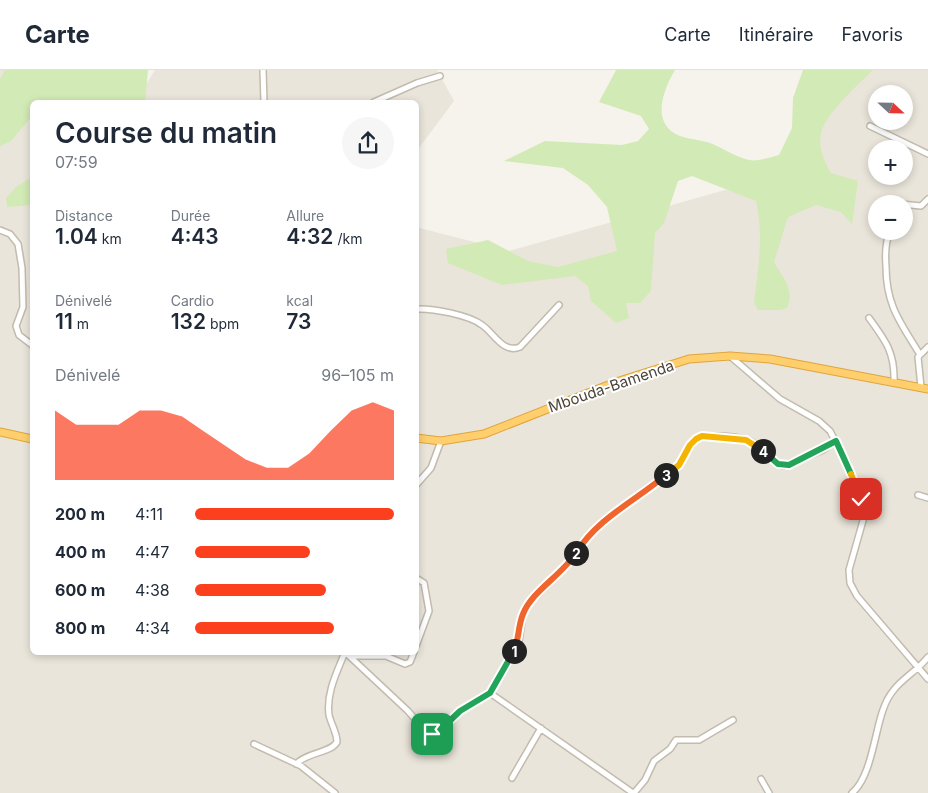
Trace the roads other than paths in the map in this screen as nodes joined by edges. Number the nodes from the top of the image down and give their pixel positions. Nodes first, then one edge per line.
1 (263, 70) edge
2 (440, 76) dead end
3 (264, 100) edge
4 (378, 100) edge
5 (878, 130) edge
6 (928, 154) edge
7 (928, 199) edge
8 (913, 205) edge
9 (0, 230) edge
10 (887, 240) edge
11 (559, 305) dead end
12 (419, 309) edge
13 (869, 318) dead end
14 (30, 344) edge
15 (928, 347) edge
16 (919, 353) junction
17 (730, 356) junction
18 (894, 382) junction
19 (924, 388) edge
20 (0, 432) edge
21 (419, 438) edge
22 (30, 439) edge
23 (441, 441) junction
24 (836, 441) junction
25 (419, 482) edge
26 (918, 495) dead end
27 (928, 498) edge
28 (419, 580) edge
29 (419, 637) edge
30 (346, 655) edge
31 (347, 655) edge
32 (366, 655) edge
33 (413, 655) edge
34 (928, 658) edge
35 (919, 666) junction
36 (928, 679) edge
37 (490, 693) junction
38 (733, 720) dead end
39 (541, 728) junction
40 (254, 744) dead end
41 (296, 764) junction
42 (512, 778) dead end
43 (761, 779) dead end
44 (332, 792) edge
45 (633, 793) edge
46 (769, 793) edge
47 (852, 793) edge

1 - 3 street
2 - 4 street
5 - 6 street
7 - 8 street
9 - 14 street
10 - 16 street
11 - 12 street
13 - 18 street
15 - 16 street
16 - 19 street
17 - 18 highway, Mbouda-Bamenda
17 - 23 highway, Mbouda-Bamenda
17 - 24 street
18 - 19 highway, Mbouda-Bamenda
20 - 22 highway
21 - 23 highway, Mbouda-Bamenda
23 - 25 street
24 - 35 street
24 - 37 street
26 - 27 street
28 - 29 street
30 - 41 street
31 - 37 street
32 - 33 street
34 - 35 street
35 - 36 street
35 - 47 street
37 - 39 street
38 - 45 street
39 - 42 street
39 - 45 street
40 - 41 street
41 - 44 street
43 - 46 street

